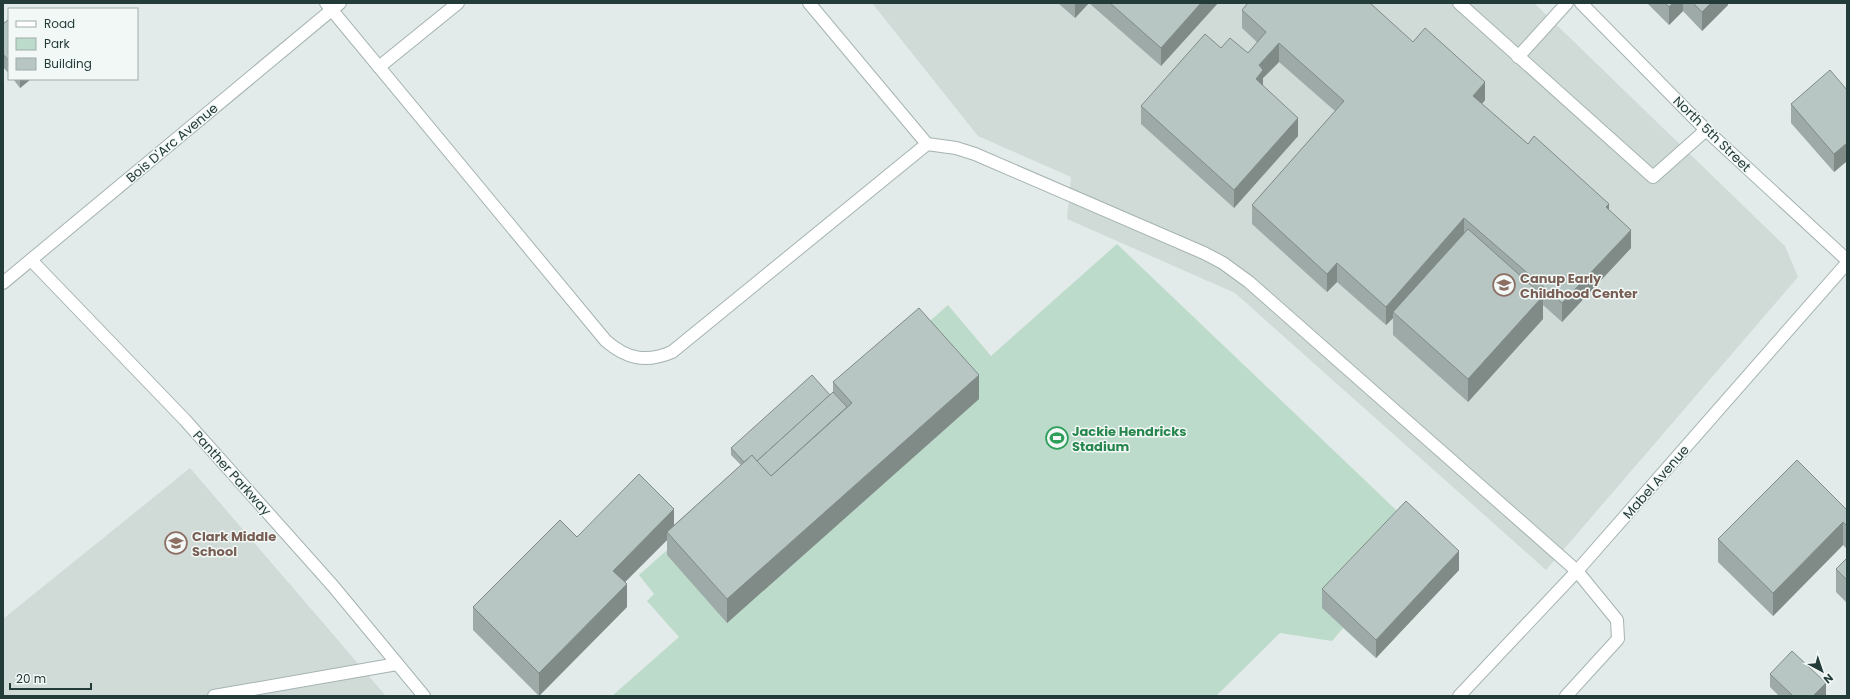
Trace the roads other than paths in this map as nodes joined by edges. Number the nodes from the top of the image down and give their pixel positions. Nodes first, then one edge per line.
1 (458, 3) edge
2 (809, 3) edge
3 (1567, 3) edge
4 (1581, 3) edge
5 (332, 5) edge
6 (1463, 5) edge
7 (1518, 57) junction
8 (379, 67) junction
9 (1706, 130) junction
10 (927, 144) junction
11 (31, 260) junction
12 (1847, 260) edge
13 (1847, 263) edge
14 (3, 283) edge
15 (1578, 571) junction
16 (397, 664) junction
17 (214, 696) edge
18 (424, 696) edge
19 (1459, 696) edge
20 (1566, 696) edge

1 - 8 street
2 - 10 street
3 - 7 street
4 - 9 street, North 5th Street
5 - 8 street
5 - 11 street, Bois D'Arc Avenue
6 - 7 street
7 - 9 street
8 - 10 street
9 - 12 street, North 5th Street
10 - 15 street
11 - 14 street, Bois D'Arc Avenue
11 - 16 street, Panther Parkway
13 - 15 street, Mabel Avenue
15 - 19 street, Mabel Avenue
15 - 20 street
16 - 17 street
16 - 18 street, Panther Parkway

